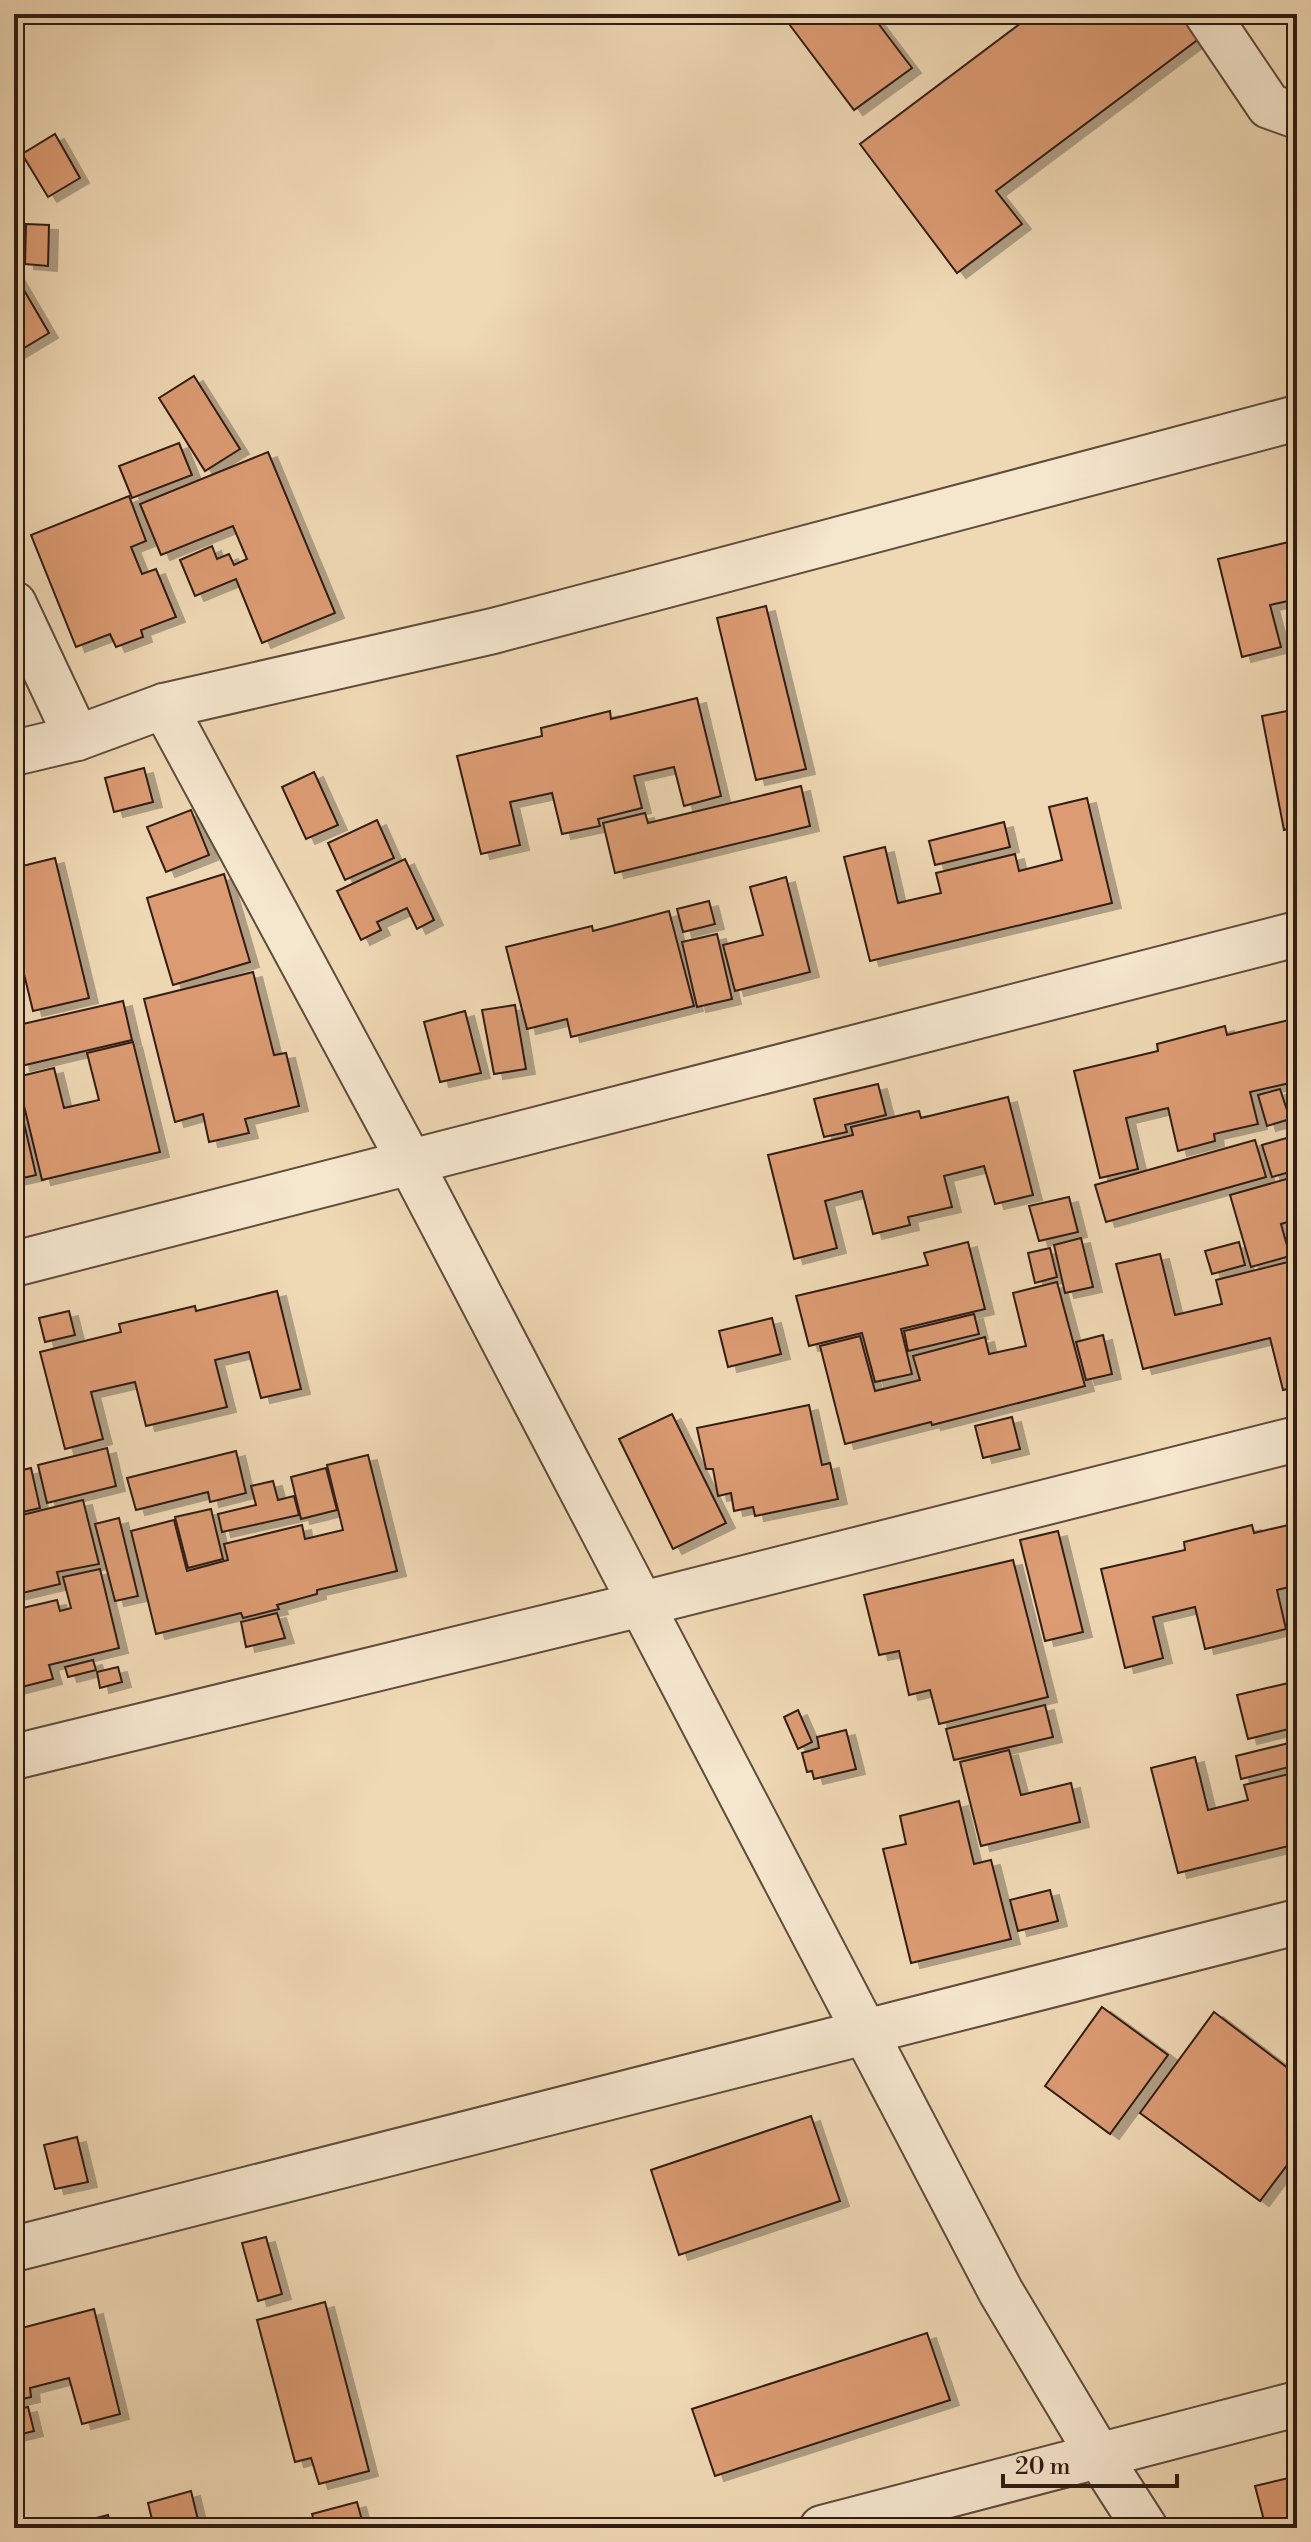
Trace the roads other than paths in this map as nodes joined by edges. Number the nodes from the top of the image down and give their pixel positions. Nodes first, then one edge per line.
1 (1207, 14) edge
2 (1297, 116) edge
3 (1297, 418) edge
4 (14, 604) edge
5 (164, 706) junction
6 (77, 738) junction
7 (14, 753) edge
8 (1297, 934) edge
9 (410, 1162) junction
10 (14, 1264) edge
11 (1297, 1439) edge
12 (642, 1604) junction
13 (14, 1757) edge
14 (1297, 1922) edge
15 (867, 2032) junction
16 (14, 2249) edge
17 (1297, 2404) edge
18 (1099, 2456) junction
19 (822, 2528) edge
20 (1145, 2528) edge

1 - 2 street
3 - 5 street
4 - 6 street
5 - 6 street
5 - 9 street
6 - 7 street
8 - 9 street
9 - 10 street
9 - 12 street
11 - 12 street
12 - 13 street
12 - 15 street
14 - 15 street
15 - 16 street
15 - 18 street
17 - 18 street
18 - 19 street
18 - 20 street

